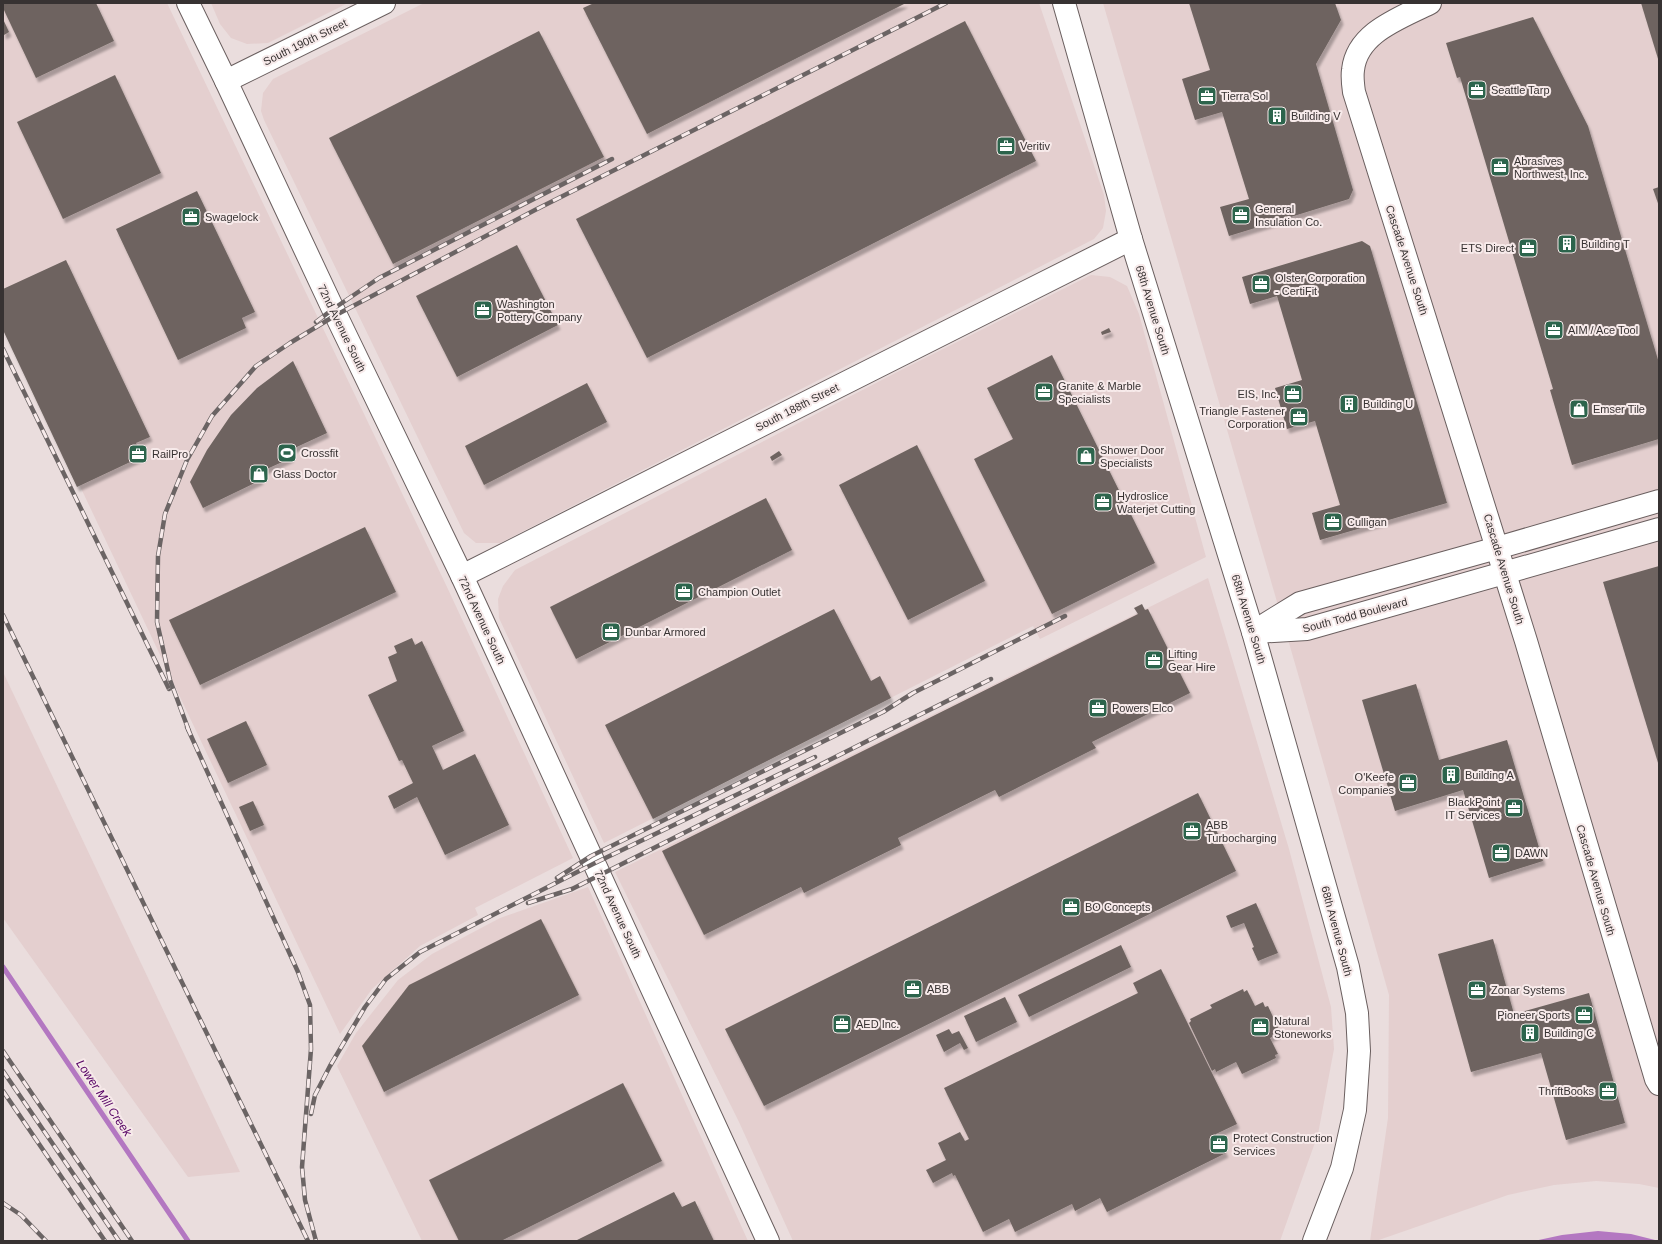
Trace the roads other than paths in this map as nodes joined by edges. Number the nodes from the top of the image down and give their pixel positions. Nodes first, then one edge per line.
1 (188, 3) edge
2 (384, 3) edge
3 (1064, 3) edge
4 (1430, 3) edge
5 (226, 81) junction
6 (1131, 239) junction
7 (1659, 501) edge
8 (1659, 529) edge
9 (1497, 548) junction
10 (1505, 574) junction
11 (462, 576) junction
12 (1253, 632) junction
13 (1659, 1084) edge
14 (768, 1241) edge
15 (1314, 1241) edge

1 - 5 street, 72nd Avenue South
2 - 5 street, South 190th Street
3 - 6 street, 68th Avenue South
4 - 9 street, Cascade Avenue South
5 - 11 street, 72nd Avenue South
6 - 11 street, South 188th Street
6 - 12 street, 68th Avenue South
7 - 9 street
8 - 10 street, South Todd Boulevard
9 - 10 street, Cascade Avenue South
9 - 12 street
10 - 12 street, South Todd Boulevard
10 - 13 street, Cascade Avenue South
11 - 14 street, 72nd Avenue South
12 - 15 street, 68th Avenue South

